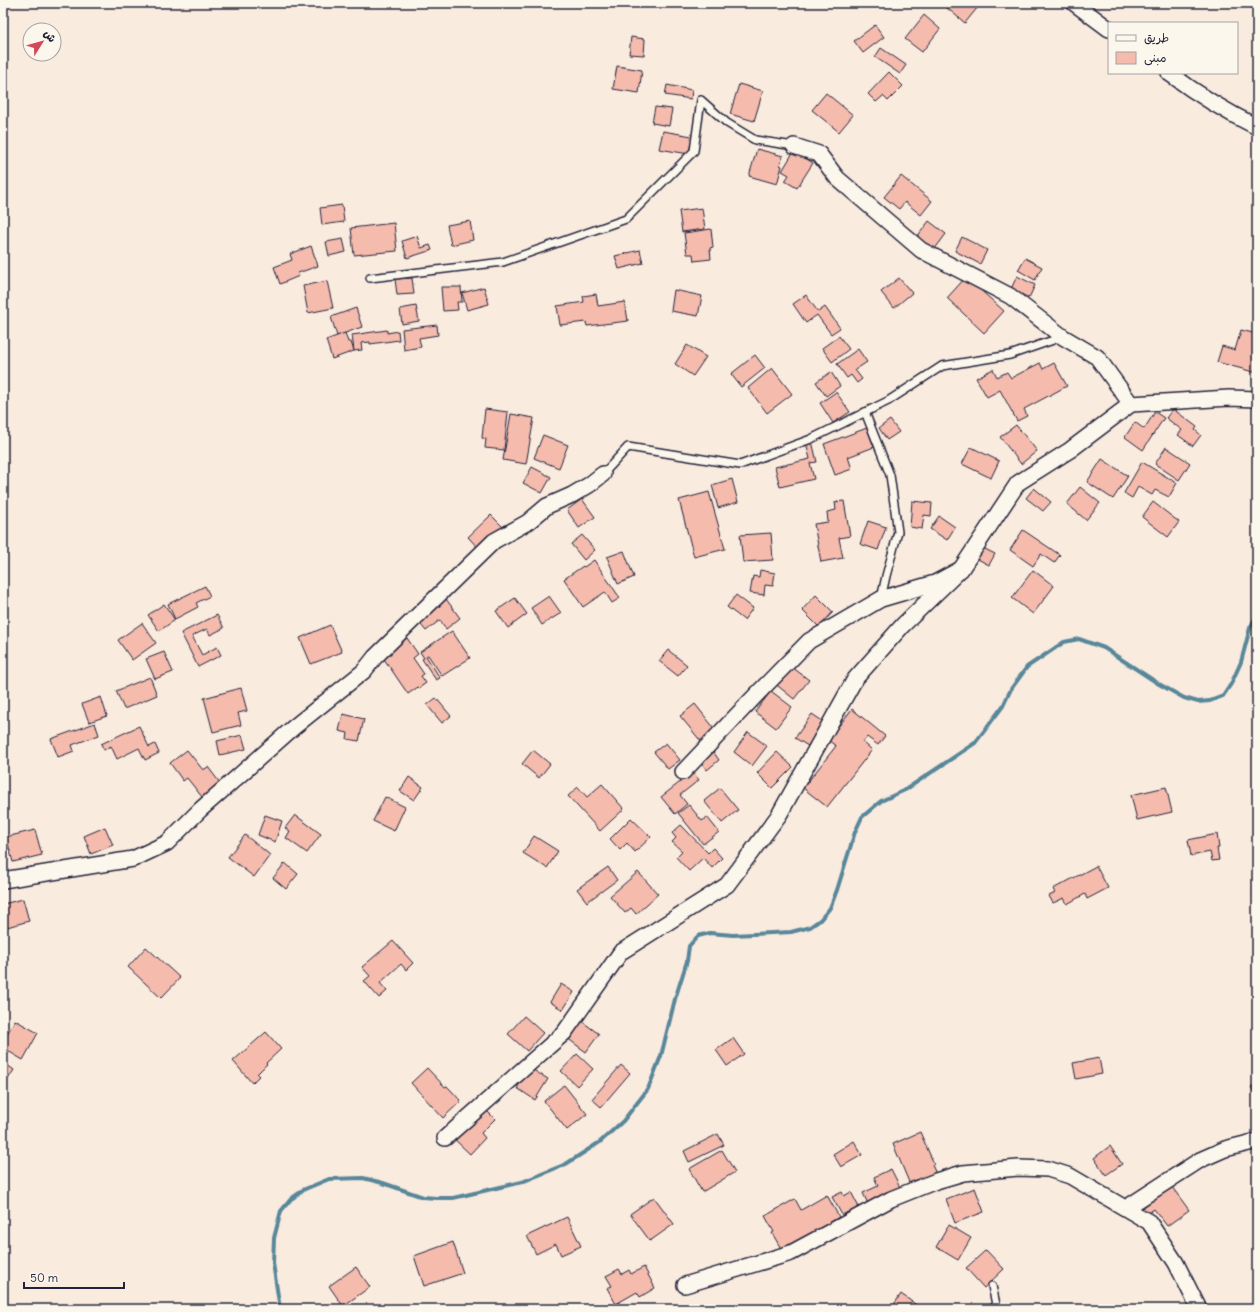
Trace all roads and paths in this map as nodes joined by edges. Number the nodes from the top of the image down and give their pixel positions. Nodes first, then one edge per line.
1 (1074, 3) edge
2 (1108, 28) edge
3 (1170, 74) edge
4 (1255, 121) edge
5 (794, 146) joint
6 (370, 278) dead end
7 (1063, 337) junction
8 (1257, 399) edge
9 (1131, 404) junction
10 (864, 412) junction
11 (603, 474) joint
12 (961, 569) junction
13 (881, 599) junction
14 (683, 772) dead end
15 (3, 880) edge
16 (445, 1138) dead end
17 (1257, 1141) edge
18 (1126, 1208) junction
19 (685, 1285) dead end
20 (992, 1286) dead end
21 (997, 1309) edge
22 (1199, 1309) edge

1 - 2 street
3 - 4 street
5 - 6 lane
5 - 7 street
7 - 9 street
7 - 10 lane
8 - 9 street
9 - 12 street
10 - 11 lane
10 - 13 lane
11 - 15 street
12 - 13 street
12 - 16 street
13 - 14 street
17 - 18 street
18 - 19 street
18 - 22 street
20 - 21 lane

